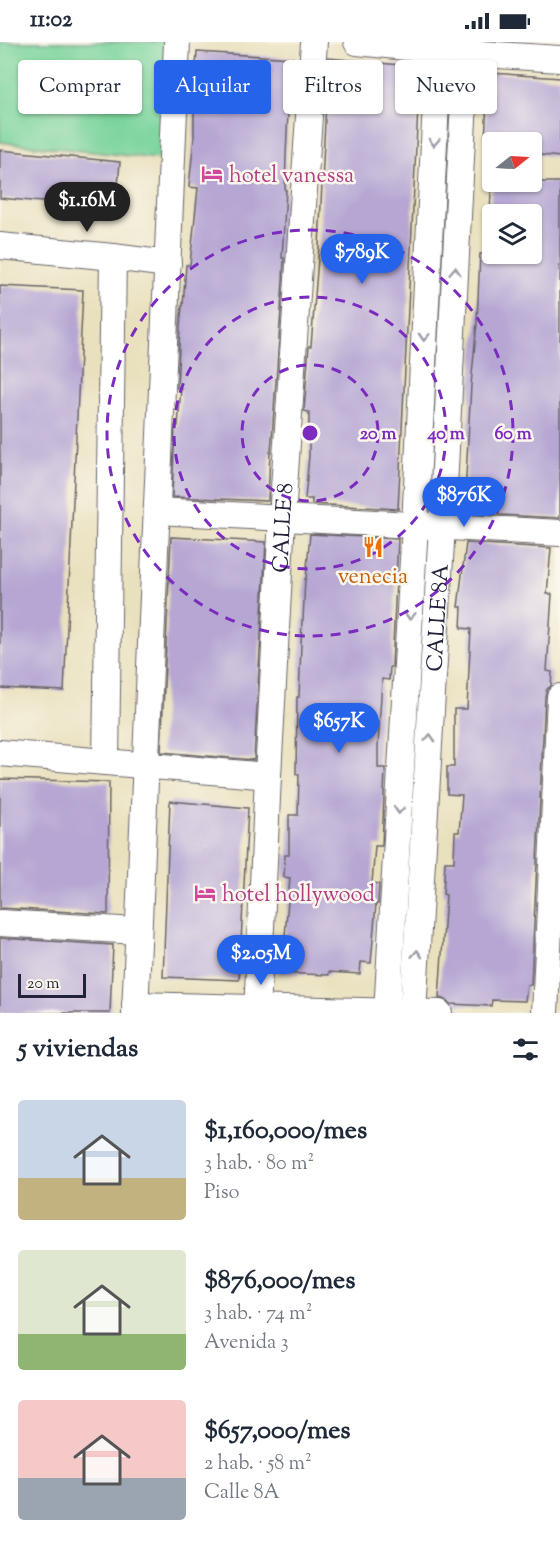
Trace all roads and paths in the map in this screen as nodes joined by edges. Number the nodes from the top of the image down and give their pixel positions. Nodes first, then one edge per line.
1 (177, 42) edge
2 (314, 42) edge
3 (357, 42) edge
4 (439, 46) edge
5 (466, 48) edge
6 (560, 59) edge
7 (0, 246) edge
8 (113, 257) junction
9 (168, 264) junction
10 (157, 511) junction
11 (282, 518) junction
12 (415, 525) junction
13 (442, 526) junction
14 (560, 533) edge
15 (560, 697) edge
16 (0, 753) edge
17 (106, 762) junction
18 (146, 767) junction
19 (268, 776) junction
20 (0, 923) edge
21 (138, 931) junction
22 (135, 1009) edge
23 (257, 1011) edge
24 (387, 1012) edge
25 (413, 1012) edge
26 (439, 1013) edge
27 (545, 1013) edge

1 - 9 street
2 - 11 street, CALLE 8
3 - 4 street
4 - 5 street
4 -> 12 street, CALLE 8A
5 - 6 street
13 -> 5 street, CALLE 8A
7 - 8 street
8 - 9 street
8 - 17 street
9 - 10 street
10 - 11 street
10 - 18 street
11 - 12 street
11 - 19 street, CALLE 8
12 - 13 street
12 -> 24 street, CALLE 8A
13 - 14 street
25 -> 13 street, CALLE 8A
15 - 27 street
16 - 17 street
17 - 18 street
18 - 19 street
18 - 21 street
19 - 23 street, CALLE 8
20 - 21 street
21 - 22 street
22 - 23 street
23 - 24 street
24 - 25 street
25 - 26 street

